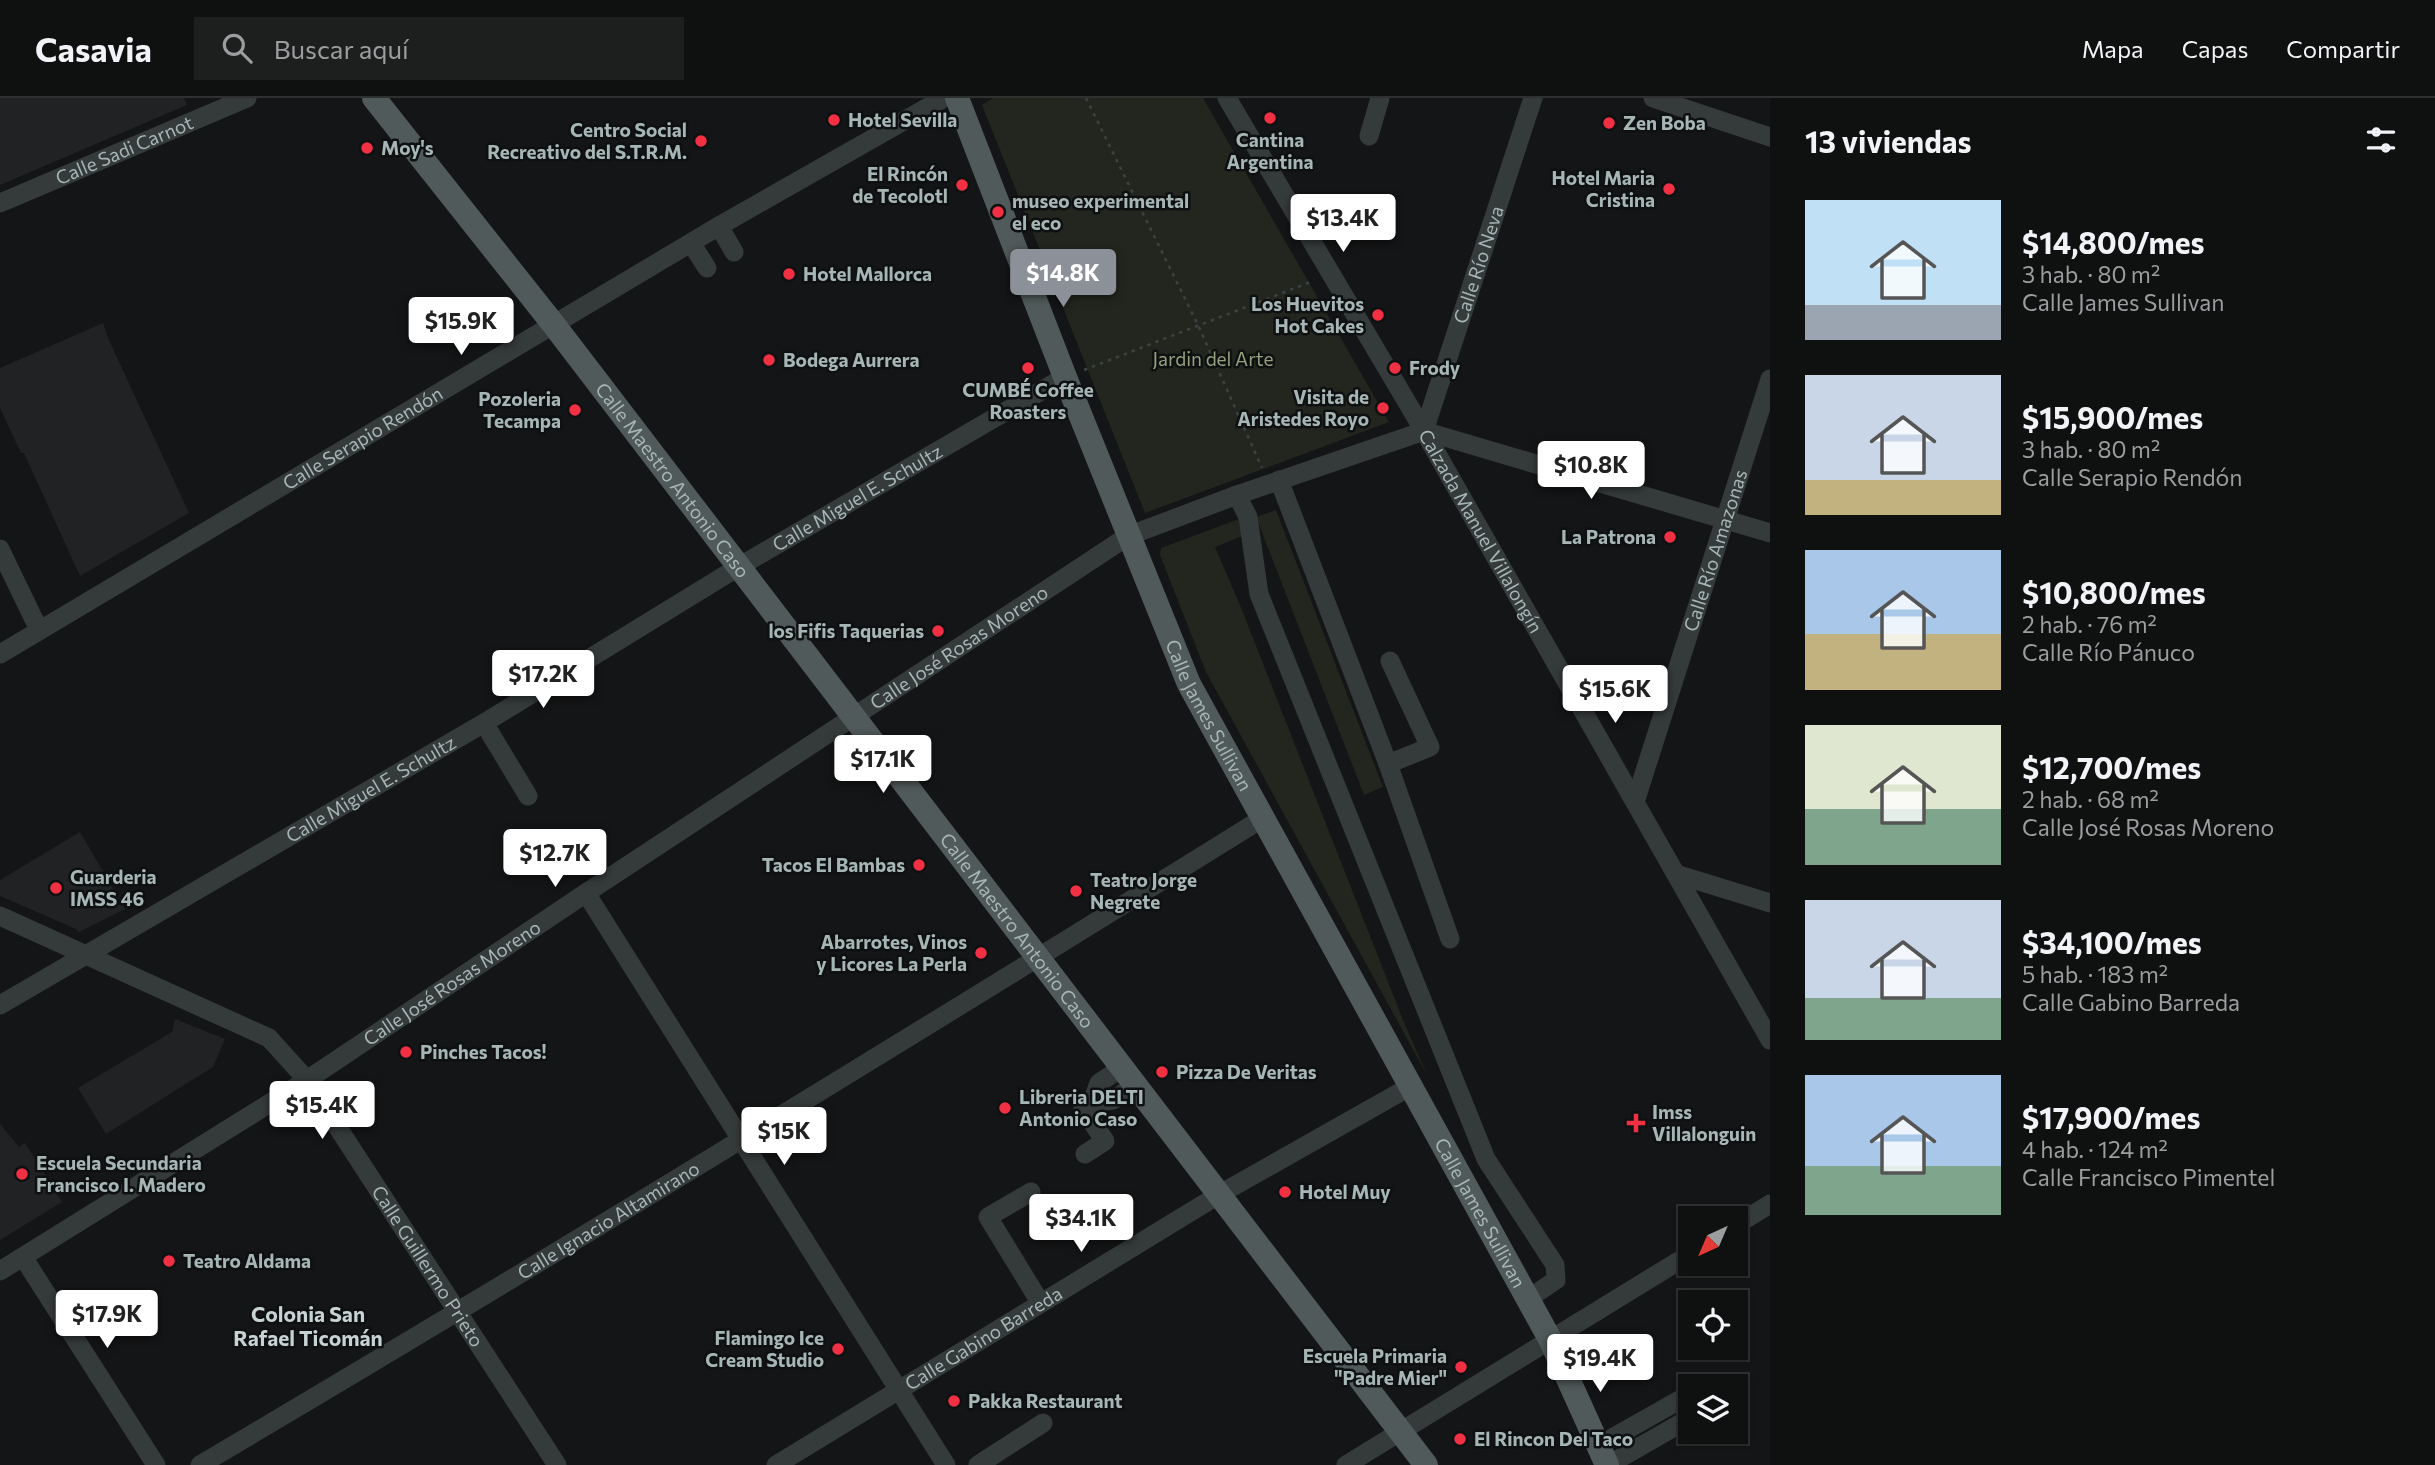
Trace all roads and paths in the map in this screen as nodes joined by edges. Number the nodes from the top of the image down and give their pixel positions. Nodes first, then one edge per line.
1 (247, 98) edge
2 (374, 98) edge
3 (944, 98) edge
4 (957, 98) edge
5 (1086, 98) edge
6 (1227, 98) edge
7 (1380, 98) edge
8 (1533, 98) edge
9 (1653, 98) edge
10 (1698, 105) edge
11 (1369, 136) dead end
12 (1770, 137) edge
13 (0, 204) edge
14 (719, 226) junction
15 (691, 243) junction
16 (734, 251) dead end
17 (707, 268) dead end
18 (1331, 274) junction
19 (554, 325) junction
20 (1198, 325) junction
21 (1065, 377) junction
22 (1770, 379) edge
23 (1424, 430) junction
24 (1274, 482) junction
25 (1237, 495) junction
26 (1725, 519) junction
27 (1770, 533) edge
28 (1128, 536) junction
29 (0, 549) edge
30 (740, 566) junction
31 (39, 630) junction
32 (0, 654) edge
33 (1390, 661) dead end
34 (852, 717) junction
35 (484, 723) junction
36 (1388, 764) junction
37 (528, 796) dead end
38 (1635, 802) junction
39 (1263, 818) junction
40 (1676, 874) junction
41 (586, 893) junction
42 (1770, 904) edge
43 (0, 916) edge
44 (1450, 939) dead end
45 (86, 955) junction
46 (1037, 958) junction
47 (0, 1005) edge
48 (1770, 1040) edge
49 (1128, 1076) junction
50 (307, 1080) junction
51 (1411, 1086) junction
52 (743, 1140) junction
53 (1085, 1154) dead end
54 (1031, 1192) dead end
55 (1220, 1194) junction
56 (1770, 1204) edge
57 (1748, 1218) edge
58 (23, 1257) junction
59 (1678, 1262) edge
60 (0, 1271) edge
61 (1528, 1299) junction
62 (1040, 1302) junction
63 (458, 1313) junction
64 (1551, 1341) junction
65 (898, 1390) junction
66 (1678, 1403) edge
67 (1043, 1423) dead end
68 (1678, 1424) edge
69 (1399, 1432) junction
70 (1604, 1459) edge
71 (156, 1465) edge
72 (200, 1465) edge
73 (557, 1465) edge
74 (776, 1465) edge
75 (946, 1465) edge
76 (978, 1465) edge
77 (1346, 1465) edge
78 (1426, 1465) edge

1 - 13 street, Calle Sadi Carnot
2 - 19 main road, Calle Maestro Antonio Caso
3 - 14 street, Calle Serapio Rendón
4 - 21 main road, Calle James Sullivan
5 - 20 path
6 - 18 street, Calzada Manuel Villalongín
7 - 11 street
8 - 23 street, Calle Río Neva
9 - 10 street
10 - 12 street
14 - 15 street, Calle Serapio Rendón
14 - 16 street
15 - 17 street
15 - 19 street, Calle Serapio Rendón
18 - 20 path
18 - 23 street, Calzada Manuel Villalongín
19 - 30 main road, Calle Maestro Antonio Caso
19 - 31 street, Calle Serapio Rendón
20 - 21 path
20 - 24 path
21 - 28 main road, Calle James Sullivan
21 - 30 street, Calle Miguel E. Schultz
22 - 26 street, Calle Río Amazonas
23 - 24 street, Calle José Rosas Moreno
23 - 26 street
23 - 38 street, Calzada Manuel Villalongín
24 - 25 street, Calle José Rosas Moreno
24 - 36 street
25 - 28 street, Calle José Rosas Moreno
25 - 61 street, Calle James Sullivan
26 - 27 street
26 - 38 street, Calle Río Amazonas
28 - 34 street, Calle José Rosas Moreno
28 - 39 main road, Calle James Sullivan
29 - 31 street
30 - 34 main road, Calle Maestro Antonio Caso
30 - 35 street, Calle Miguel E. Schultz
31 - 32 street, Calle Serapio Rendón
33 - 36 street
34 - 41 street, Calle José Rosas Moreno
34 - 46 main road, Calle Maestro Antonio Caso
35 - 37 street
35 - 45 street, Calle Miguel E. Schultz
36 - 44 street
38 - 40 street, Calzada Manuel Villalongín
39 - 46 street, Calle Ignacio Altamirano
39 - 51 main road, Calle James Sullivan
40 - 42 street
40 - 48 street, Calzada Manuel Villalongín
41 - 50 street, Calle José Rosas Moreno
41 - 52 street
43 - 45 street, Calle Guillermo Prieto
45 - 47 street, Calle Miguel E. Schultz
45 - 50 street, Calle Guillermo Prieto
46 - 49 main road, Calle Maestro Antonio Caso
46 - 52 street, Calle Ignacio Altamirano
49 - 53 street
49 - 55 main road, Calle Maestro Antonio Caso
50 - 58 street, Calle José Rosas Moreno
50 - 63 street, Calle Guillermo Prieto
51 - 55 street, Calle Gabino Barreda
51 - 61 main road, Calle James Sullivan
52 - 63 street, Calle Ignacio Altamirano
52 - 65 street
54 - 62 street
55 - 62 street, Calle Gabino Barreda
55 - 69 main road, Calle Maestro Antonio Caso
56 - 57 street
58 - 60 street, Calle José Rosas Moreno
58 - 71 street
59 - 64 street
61 - 64 main road, Calle James Sullivan
62 - 65 street, Calle Gabino Barreda
63 - 72 street, Calle Ignacio Altamirano
63 - 73 street, Calle Guillermo Prieto
64 - 69 street
64 - 70 main road, Calle James Sullivan
65 - 74 street, Calle Gabino Barreda
65 - 75 street
66 - 70 street
67 - 76 street
68 - 70 street
69 - 77 street
69 - 78 main road, Calle Maestro Antonio Caso

